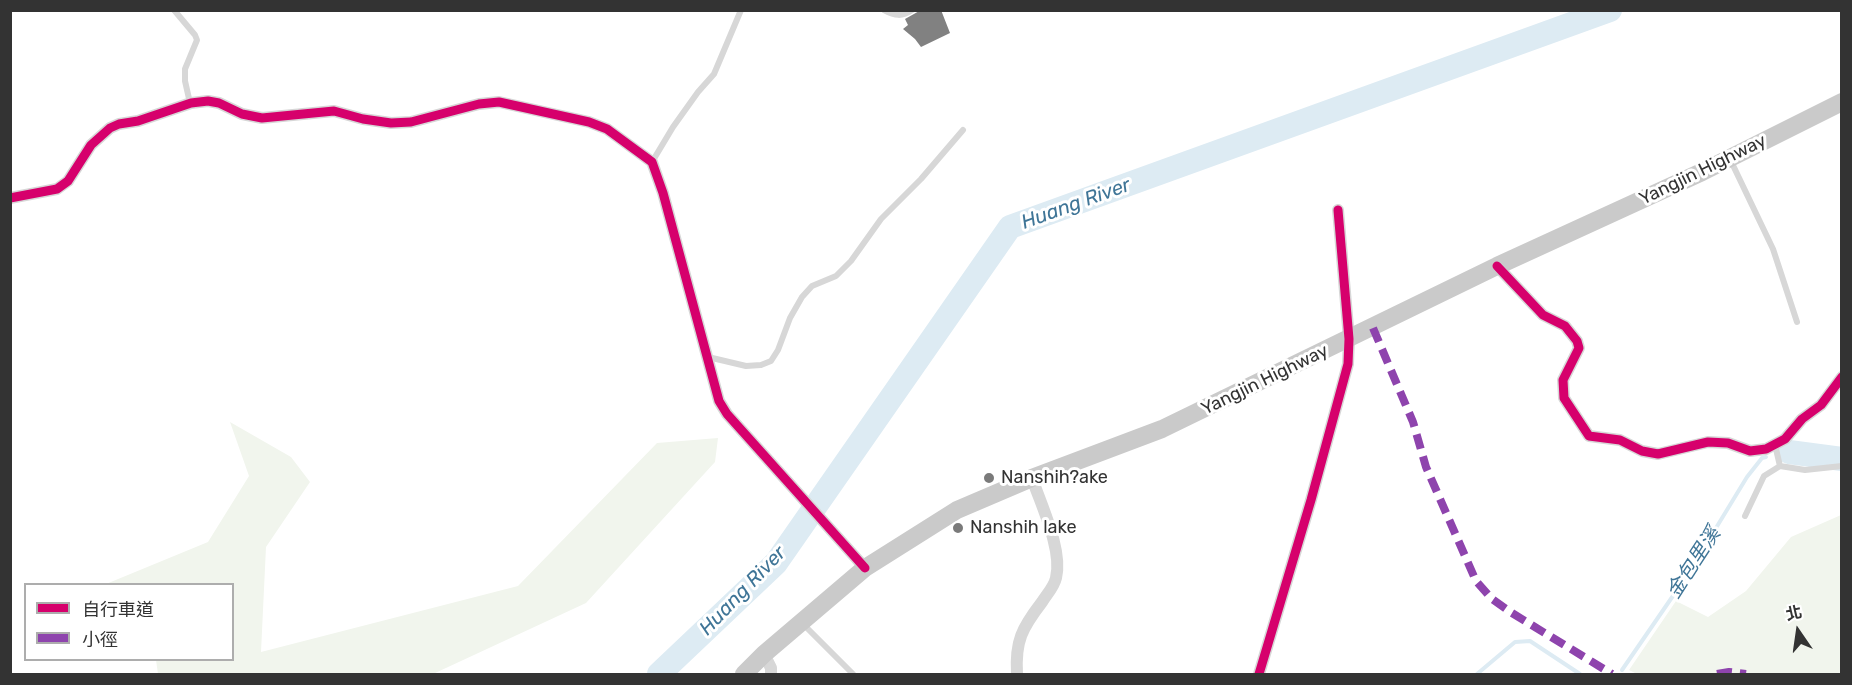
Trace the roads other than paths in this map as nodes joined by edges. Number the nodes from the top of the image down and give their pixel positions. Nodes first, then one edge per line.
1 (174, 10) edge
2 (741, 10) edge
3 (884, 10) edge
4 (912, 10) edge
5 (1842, 102) edge
6 (190, 104) junction
7 (963, 130) dead end
8 (1730, 158) junction
9 (652, 162) junction
10 (10, 198) edge
11 (1338, 210) dead end
12 (1497, 266) junction
13 (1797, 322) dead end
14 (1349, 339) junction
15 (707, 356) junction
16 (1842, 377) edge
17 (1775, 446) junction
18 (1780, 466) junction
19 (1842, 466) edge
20 (1032, 478) junction
21 (1745, 516) dead end
22 (865, 568) junction
23 (801, 622) junction
24 (764, 654) junction
25 (744, 675) edge
26 (771, 675) edge
27 (853, 675) edge
28 (1017, 675) edge
29 (1259, 675) edge

1 - 6 lane
2 - 9 lane
3 - 4 lane
5 - 8 main road, Yangjin Highway
6 - 9 street
6 - 10 street
7 - 15 lane
8 - 12 main road, Yangjin Highway
8 - 13 lane
9 - 15 street
11 - 14 street
12 - 14 main road, Yangjin Highway
12 - 17 street
14 - 20 main road, Yangjin Highway
14 - 29 street
15 - 22 street
16 - 17 street
17 - 18 lane
18 - 19 lane
18 - 21 lane
20 - 22 main road, Yangjin Highway
20 - 28 street
22 - 23 main road, Yangjin Highway
23 - 24 main road, Yangjin Highway
23 - 27 lane
24 - 25 main road, Yangjin Highway
24 - 26 street

